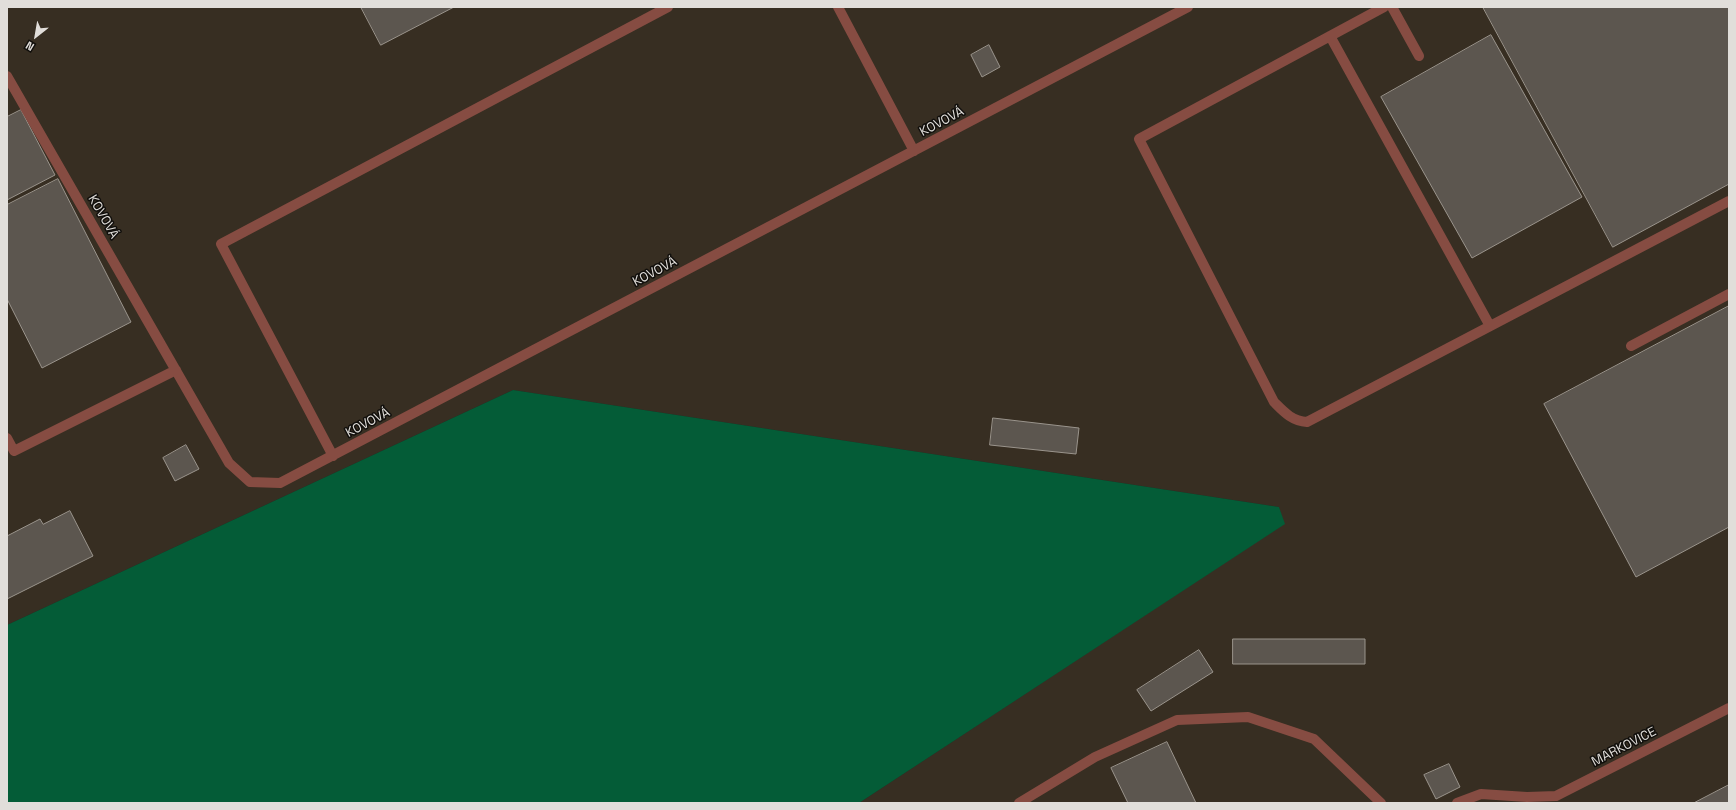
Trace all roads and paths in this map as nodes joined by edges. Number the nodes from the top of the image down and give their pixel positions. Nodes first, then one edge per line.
1 (668, 7) edge
2 (838, 7) edge
3 (1188, 7) edge
4 (1384, 7) edge
5 (1392, 7) edge
6 (1330, 36) junction
7 (1419, 56) dead end
8 (7, 76) edge
9 (914, 151) junction
10 (1729, 201) edge
11 (1729, 294) edge
12 (1490, 326) junction
13 (1632, 346) dead end
14 (176, 370) junction
15 (7, 438) edge
16 (333, 456) junction
17 (1729, 708) edge
18 (1526, 800) edge
19 (1019, 803) edge
20 (1381, 803) edge
21 (1457, 803) edge

1 - 16 lane
2 - 9 lane
3 - 9 lane, KOVOVÁ
4 - 6 lane
5 - 7 lane
6 - 12 lane
6 - 12 lane
8 - 14 lane, KOVOVÁ
9 - 16 lane, KOVOVÁ
10 - 12 lane
11 - 13 lane
14 - 15 lane
14 - 16 lane, KOVOVÁ
17 - 18 lane, MARKOVICE
18 - 21 lane, MARKOVICE
19 - 20 lane

